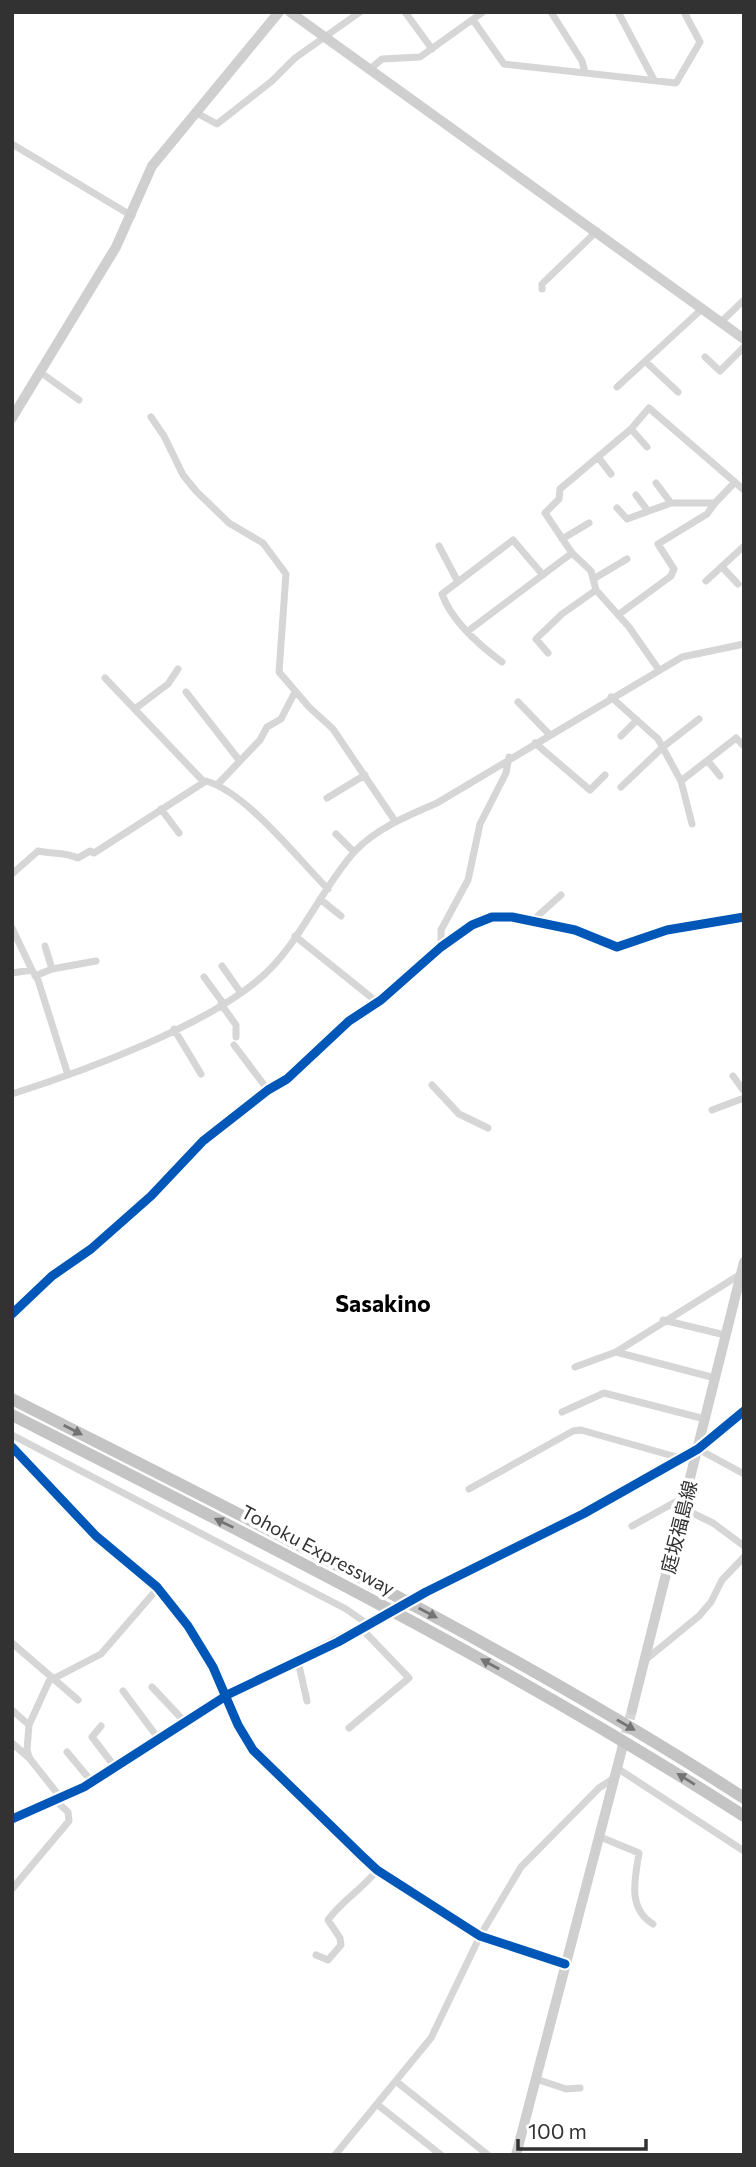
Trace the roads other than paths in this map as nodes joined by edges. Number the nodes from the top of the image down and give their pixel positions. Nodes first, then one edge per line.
1 (279, 12) edge
2 (290, 12) edge
3 (359, 12) edge
4 (405, 12) edge
5 (483, 12) edge
6 (551, 12) edge
7 (618, 12) edge
8 (684, 12) edge
9 (473, 20) junction
10 (327, 37) junction
11 (432, 49) junction
12 (370, 69) junction
13 (585, 72) junction
14 (654, 80) junction
15 (195, 112) junction
16 (12, 144) edge
17 (132, 216) junction
18 (597, 231) junction
19 (542, 289) dead end
20 (744, 300) edge
21 (702, 308) junction
22 (722, 321) junction
23 (744, 339) edge
24 (744, 347) edge
25 (705, 357) dead end
26 (646, 362) junction
27 (40, 372) junction
28 (617, 387) dead end
29 (678, 392) dead end
30 (79, 400) dead end
31 (151, 417) dead end
32 (12, 418) edge
33 (631, 429) junction
34 (647, 447) dead end
35 (598, 457) junction
36 (611, 474) dead end
37 (656, 482) dead end
38 (735, 482) junction
39 (744, 489) edge
40 (636, 495) dead end
41 (671, 503) junction
42 (715, 503) junction
43 (617, 508) dead end
44 (648, 511) junction
45 (589, 523) dead end
46 (562, 539) junction
47 (744, 545) edge
48 (439, 546) dead end
49 (572, 553) junction
50 (627, 559) dead end
51 (722, 567) junction
52 (542, 575) junction
53 (595, 578) junction
54 (458, 582) junction
55 (706, 582) dead end
56 (738, 583) dead end
57 (596, 590) junction
58 (618, 615) junction
59 (468, 631) junction
60 (744, 644) edge
61 (548, 653) dead end
62 (502, 662) dead end
63 (178, 669) dead end
64 (659, 670) junction
65 (105, 678) dead end
66 (186, 692) dead end
67 (295, 692) junction
68 (611, 697) junction
69 (518, 702) dead end
70 (136, 708) junction
71 (699, 719) dead end
72 (638, 720) junction
73 (549, 734) junction
74 (621, 736) dead end
75 (535, 743) junction
76 (663, 747) junction
77 (744, 747) edge
78 (509, 757) junction
79 (239, 760) junction
80 (708, 761) junction
81 (365, 775) junction
82 (605, 775) dead end
83 (720, 776) dead end
84 (203, 781) junction
85 (681, 781) junction
86 (218, 784) junction
87 (621, 787) dead end
88 (327, 798) dead end
89 (161, 809) junction
90 (395, 821) junction
91 (692, 824) dead end
92 (179, 832) dead end
93 (336, 834) dead end
94 (354, 852) junction
95 (12, 874) edge
96 (328, 888) junction
97 (561, 895) dead end
98 (320, 899) junction
99 (341, 916) dead end
100 (744, 917) edge
101 (531, 922) junction
102 (12, 928) edge
103 (295, 936) junction
104 (45, 946) dead end
105 (441, 947) junction
106 (96, 961) dead end
107 (222, 966) dead end
108 (52, 969) junction
109 (12, 973) edge
110 (33, 973) junction
111 (204, 977) dead end
112 (241, 993) junction
113 (377, 1002) junction
114 (222, 1004) junction
115 (174, 1029) junction
116 (201, 1074) dead end
117 (68, 1075) junction
118 (733, 1076) dead end
119 (432, 1085) dead end
120 (268, 1090) junction
121 (744, 1091) edge
122 (12, 1094) edge
123 (744, 1098) edge
124 (712, 1110) dead end
125 (488, 1128) dead end
126 (744, 1262) edge
127 (741, 1274) junction
128 (12, 1314) edge
129 (663, 1320) junction
130 (725, 1335) junction
131 (615, 1352) junction
132 (575, 1367) dead end
133 (715, 1378) junction
134 (12, 1399) edge
135 (744, 1410) edge
136 (562, 1412) dead end
137 (12, 1415) edge
138 (705, 1419) junction
139 (12, 1434) edge
140 (12, 1447) edge
141 (698, 1448) junction
142 (680, 1458) junction
143 (744, 1474) edge
144 (469, 1489) dead end
145 (685, 1505) junction
146 (632, 1526) dead end
147 (744, 1546) edge
148 (744, 1557) edge
149 (158, 1588) junction
150 (426, 1592) tunnel mouth
151 (382, 1618) tunnel mouth
152 (365, 1627) junction
153 (12, 1643) edge
154 (298, 1661) junction
155 (644, 1661) junction
156 (52, 1677) junction
157 (152, 1687) dead end
158 (123, 1691) dead end
159 (225, 1696) junction
160 (78, 1700) dead end
161 (307, 1701) dead end
162 (12, 1710) edge
163 (632, 1710) tunnel mouth
164 (184, 1721) junction
165 (29, 1725) junction
166 (101, 1726) dead end
167 (349, 1728) dead end
168 (158, 1738) junction
169 (12, 1743) edge
170 (622, 1749) tunnel mouth
171 (67, 1752) dead end
172 (29, 1757) junction
173 (115, 1767) junction
174 (616, 1773) junction
175 (92, 1782) junction
176 (744, 1798) edge
177 (58, 1799) junction
178 (744, 1816) edge
179 (12, 1819) edge
180 (598, 1836) junction
181 (744, 1851) edge
182 (377, 1870) junction
183 (12, 1889) edge
184 (653, 1924) dead end
185 (480, 1936) junction
186 (316, 1955) dead end
187 (565, 1964) junction
188 (536, 2079) junction
189 (397, 2082) junction
190 (580, 2088) dead end
191 (377, 2105) junction
192 (335, 2155) edge
193 (440, 2155) edge
194 (488, 2155) edge
195 (516, 2155) edge

1 - 15 street
2 - 10 street
3 - 10 street
4 - 11 street
5 - 9 street
6 - 13 street
7 - 14 street
8 - 14 street
9 - 11 street
9 - 13 street
10 - 12 street
10 - 15 street
11 - 12 street
12 - 18 street
13 - 14 street
15 - 17 street
16 - 17 street
17 - 27 street
18 - 19 street
18 - 21 street
20 - 22 street
21 - 22 street
21 - 26 street
22 - 23 street
24 - 25 street
26 - 28 street
26 - 29 street
27 - 30 street
27 - 32 street
31 - 67 street
33 - 34 street
33 - 35 street
33 - 38 street
35 - 36 street
35 - 46 street
37 - 41 street
38 - 39 street
38 - 42 street
40 - 44 street
41 - 42 street
41 - 44 street
42 - 58 street
43 - 44 street
45 - 46 street
46 - 49 street
47 - 51 street
48 - 54 street
49 - 52 street
49 - 53 street
50 - 53 street
51 - 55 street
51 - 56 street
52 - 54 street
52 - 59 street
53 - 57 street
54 - 59 street
57 - 58 street
57 - 61 street
58 - 64 street
59 - 62 street
60 - 64 street
63 - 70 street
64 - 68 street
65 - 70 street
66 - 79 street
67 - 79 street
67 - 81 street
68 - 72 street
68 - 73 street
69 - 73 street
70 - 84 street
71 - 76 street
72 - 74 street
72 - 76 street
73 - 75 street
75 - 78 street
75 - 82 street
76 - 85 street
76 - 87 street
77 - 80 street
78 - 90 street
78 - 105 street
79 - 86 street
80 - 83 street
80 - 85 street
81 - 88 street
81 - 90 street
84 - 86 street
84 - 89 street
85 - 91 street
86 - 96 street
89 - 92 street
89 - 95 street
90 - 94 street
93 - 94 street
94 - 96 street
96 - 98 street
97 - 101 street
98 - 99 street
98 - 103 street
100 - 101 street
101 - 105 street
102 - 110 street
103 - 112 street
103 - 113 street
104 - 108 street
105 - 113 street
106 - 108 street
107 - 112 street
108 - 110 street
109 - 110 street
110 - 117 street
111 - 114 street
112 - 114 street
113 - 120 street
114 - 115 street
114 - 120 street
115 - 116 street
115 - 117 street
117 - 122 street
118 - 121 street
119 - 125 street
120 - 128 street
123 - 124 street
126 - 127 street, 庭坂福島線
127 - 129 street
127 - 130 street, 庭坂福島線
129 - 130 street
129 - 131 street
130 - 133 street, 庭坂福島線
131 - 132 street
131 - 133 street
133 - 138 street, 庭坂福島線
134 -> 176 highway, Tohoku Expressway
135 - 141 street
136 - 138 street
178 -> 137 highway, Tohoku Expressway
138 - 141 street, 庭坂福島線
139 - 152 street
140 - 149 street
141 - 142 street
141 - 143 street
141 - 145 street, 庭坂福島線
142 - 144 street
142 - 150 street
145 - 146 street
145 - 147 street
145 - 155 street, 庭坂福島線
148 - 155 street
149 - 156 street
149 - 159 street
151 - 152 street
152 - 154 street
152 - 167 street
153 - 156 street
154 - 159 street
154 - 161 street
155 - 163 street, 庭坂福島線
156 - 160 street
156 - 165 street
157 - 164 street
158 - 168 street
159 - 164 street
159 - 182 street
162 - 165 street
164 - 168 street
165 - 172 street
166 - 173 street
168 - 173 street
169 - 172 street
170 - 174 street
171 - 175 street
172 - 177 street
173 - 175 street
174 - 180 street
174 - 181 street
174 - 185 street
175 - 177 street
177 - 179 street
177 - 183 street
180 - 184 street
180 - 187 street
182 - 185 street
182 - 186 street
185 - 187 street
185 - 189 street
187 - 188 street
188 - 190 street
188 - 195 street
189 - 191 street
189 - 194 street
191 - 192 street
191 - 193 street

